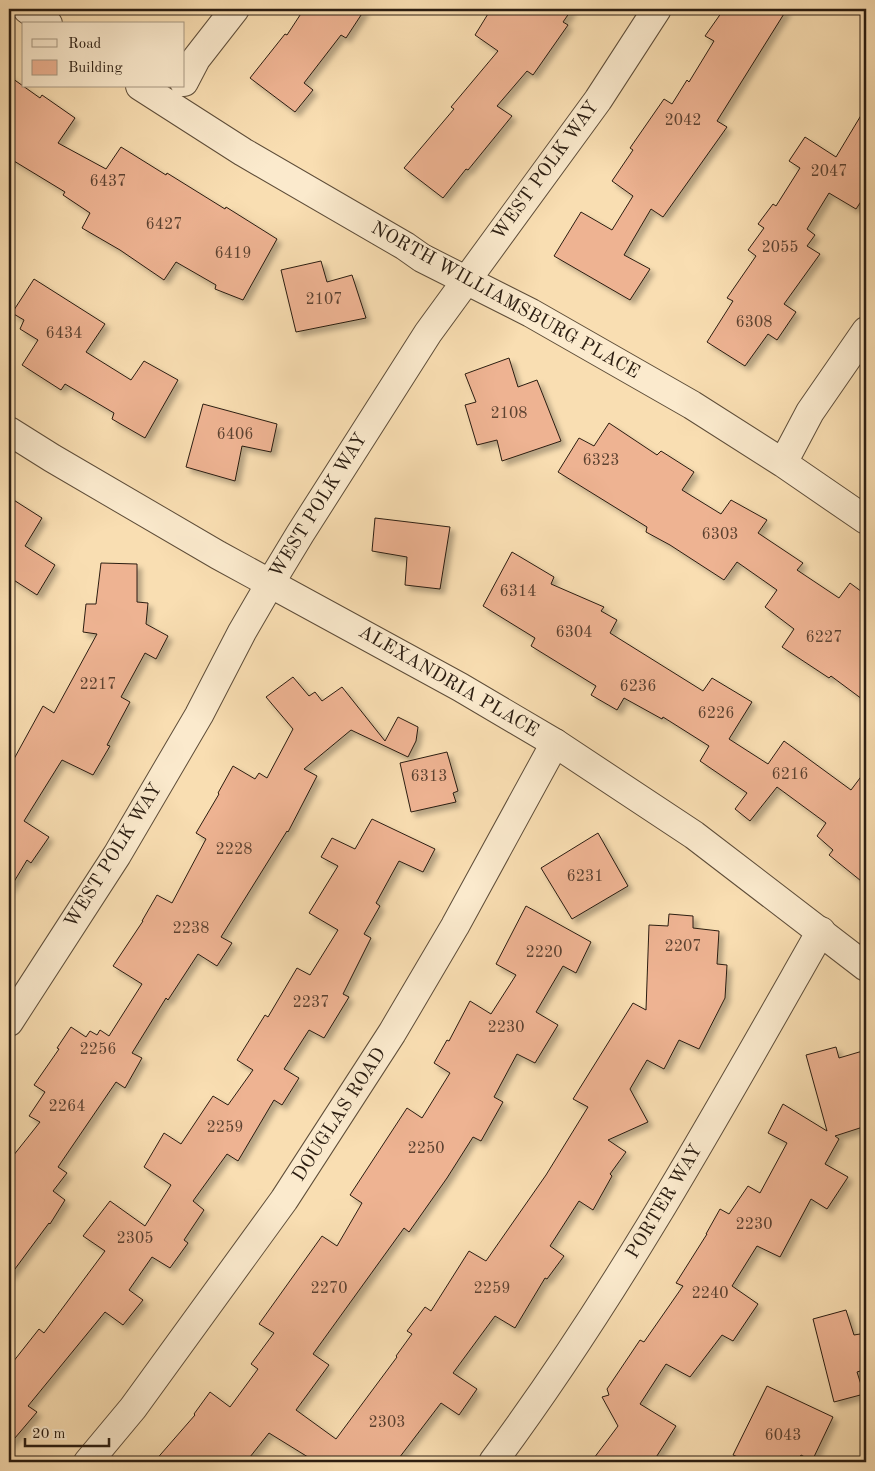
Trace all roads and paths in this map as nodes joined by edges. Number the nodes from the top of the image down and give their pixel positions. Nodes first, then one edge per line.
1 (27, 9) edge
2 (235, 9) edge
3 (657, 9) edge
4 (45, 22) edge
5 (185, 80) edge
6 (147, 88) edge
7 (176, 96) edge
8 (467, 280) junction
9 (866, 331) edge
10 (9, 431) edge
11 (783, 463) junction
12 (866, 520) edge
13 (271, 582) junction
14 (555, 743) junction
15 (821, 931) junction
16 (866, 967) edge
17 (9, 1022) edge
18 (88, 1462) edge
19 (493, 1462) edge

1 - 4 street
2 - 5 street
3 - 8 street, WEST POLK WAY
6 - 7 street, NORTH WILLIAMSBURG PLACE
7 - 8 street, NORTH WILLIAMSBURG PLACE
8 - 11 street, NORTH WILLIAMSBURG PLACE
8 - 13 street, WEST POLK WAY
9 - 11 street
10 - 13 street, ALEXANDRIA PLACE
11 - 12 street, NORTH WILLIAMSBURG PLACE
13 - 14 street, ALEXANDRIA PLACE
13 - 17 street, WEST POLK WAY
14 - 15 street, ALEXANDRIA PLACE
14 - 18 street, DOUGLAS ROAD
15 - 16 street, ALEXANDRIA PLACE
15 - 19 street, PORTER WAY

